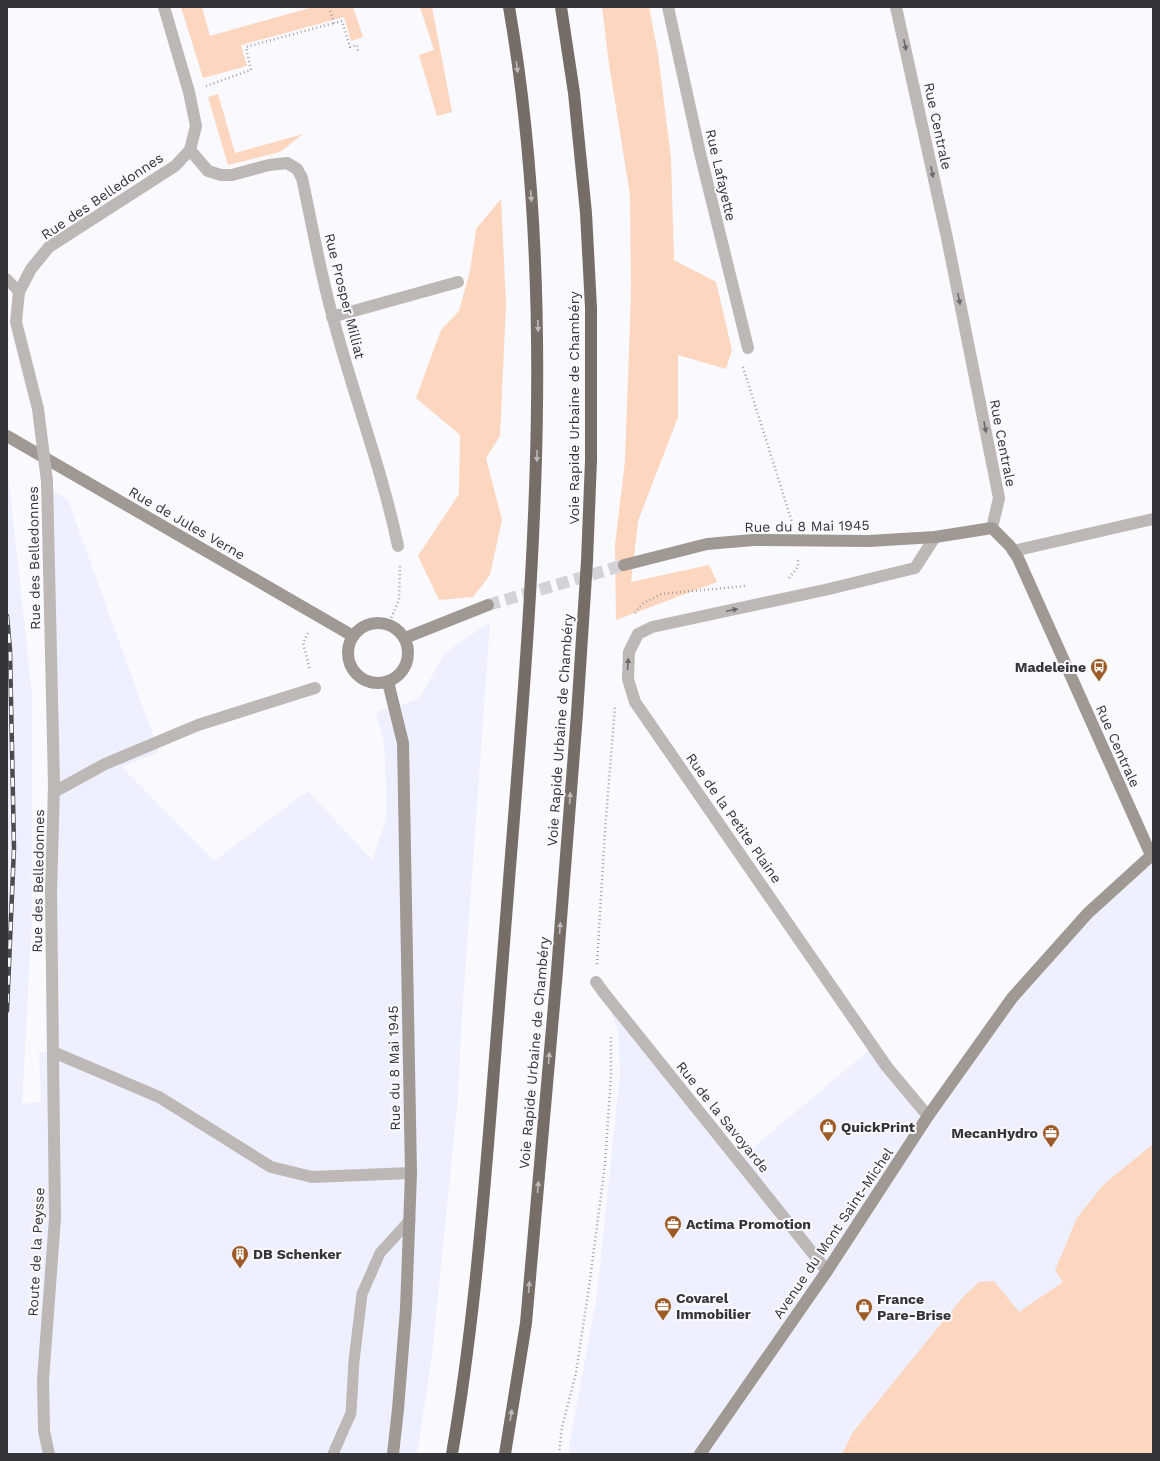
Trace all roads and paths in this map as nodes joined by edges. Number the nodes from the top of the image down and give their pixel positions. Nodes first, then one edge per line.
1 (164, 7) edge
2 (329, 7) edge
3 (509, 7) edge
4 (561, 7) edge
5 (668, 7) edge
6 (896, 7) edge
7 (334, 23) junction
8 (358, 51) dead end
9 (205, 87) dead end
10 (190, 150) junction
11 (7, 279) edge
12 (458, 282) dead end
13 (19, 292) junction
14 (332, 317) junction
15 (748, 348) joint
16 (7, 436) edge
17 (1153, 519) edge
18 (992, 528) junction
19 (935, 537) junction
20 (795, 541) junction
21 (398, 546) dead end
22 (1013, 551) junction
23 (624, 565) tunnel mouth
24 (783, 580) dead end
25 (399, 584) dead end
26 (749, 585) dead end
27 (488, 605) tunnel mouth
28 (634, 614) dead end
29 (388, 624) junction
30 (308, 633) dead end
31 (353, 636) junction
32 (405, 638) junction
33 (388, 682) junction
34 (315, 688) joint
35 (616, 702) dead end
36 (54, 792) junction
37 (1152, 855) edge
38 (596, 982) joint
39 (610, 1030) dead end
40 (53, 1052) junction
41 (928, 1116) junction
42 (411, 1173) junction
43 (410, 1220) junction
44 (827, 1271) junction
45 (49, 1454) edge
46 (333, 1454) edge
47 (393, 1454) edge
48 (452, 1454) edge
49 (505, 1454) edge
50 (559, 1454) edge
51 (700, 1454) edge

1 - 10 street
2 - 7 path
3 -> 48 highway
49 -> 4 highway, Voie Rapide Urbaine de Chambéry
5 - 15 street, Rue Lafayette
6 -> 18 street, Rue Centrale
7 - 8 path
7 - 9 path
10 - 13 street, Rue des Belledonnes
10 - 14 street, Rue Prosper Milliat
11 - 13 lane
12 - 14 street
13 - 36 street, Rue des Belledonnes, bridge
14 - 21 street, Rue Prosper Milliat
15 - 20 path
16 - 31 main road, Rue de Jules Verne
17 - 22 street
18 - 19 main road, Rue du 8 Mai 1945
18 - 22 main road, Rue Centrale
19 - 20 main road, Rue du 8 Mai 1945
41 -> 19 street, Rue de la Petite Plaine
20 - 23 main road, Rue du 8 Mai 1945
20 - 24 path
22 - 37 main road, Rue Centrale
25 - 29 path
26 - 28 path
27 - 32 main road
29 - 31 main road
29 - 32 main road
30 - 34 path
31 - 33 main road
32 - 33 main road
33 - 42 main road, Rue du 8 Mai 1945
34 - 36 street
35 - 38 path
36 - 40 street, Rue des Belledonnes
37 - 41 main road, Avenue du Mont Saint-Michel
38 - 44 street, Rue de la Savoyarde
39 - 50 path
40 - 42 street
40 - 45 street, Route de la Peysse
41 - 44 main road, Avenue du Mont Saint-Michel
42 - 43 main road, Rue du 8 Mai 1945
43 - 46 lane
43 - 47 main road, Rue du 8 Mai 1945
44 - 51 main road, Avenue du Mont Saint-Michel

